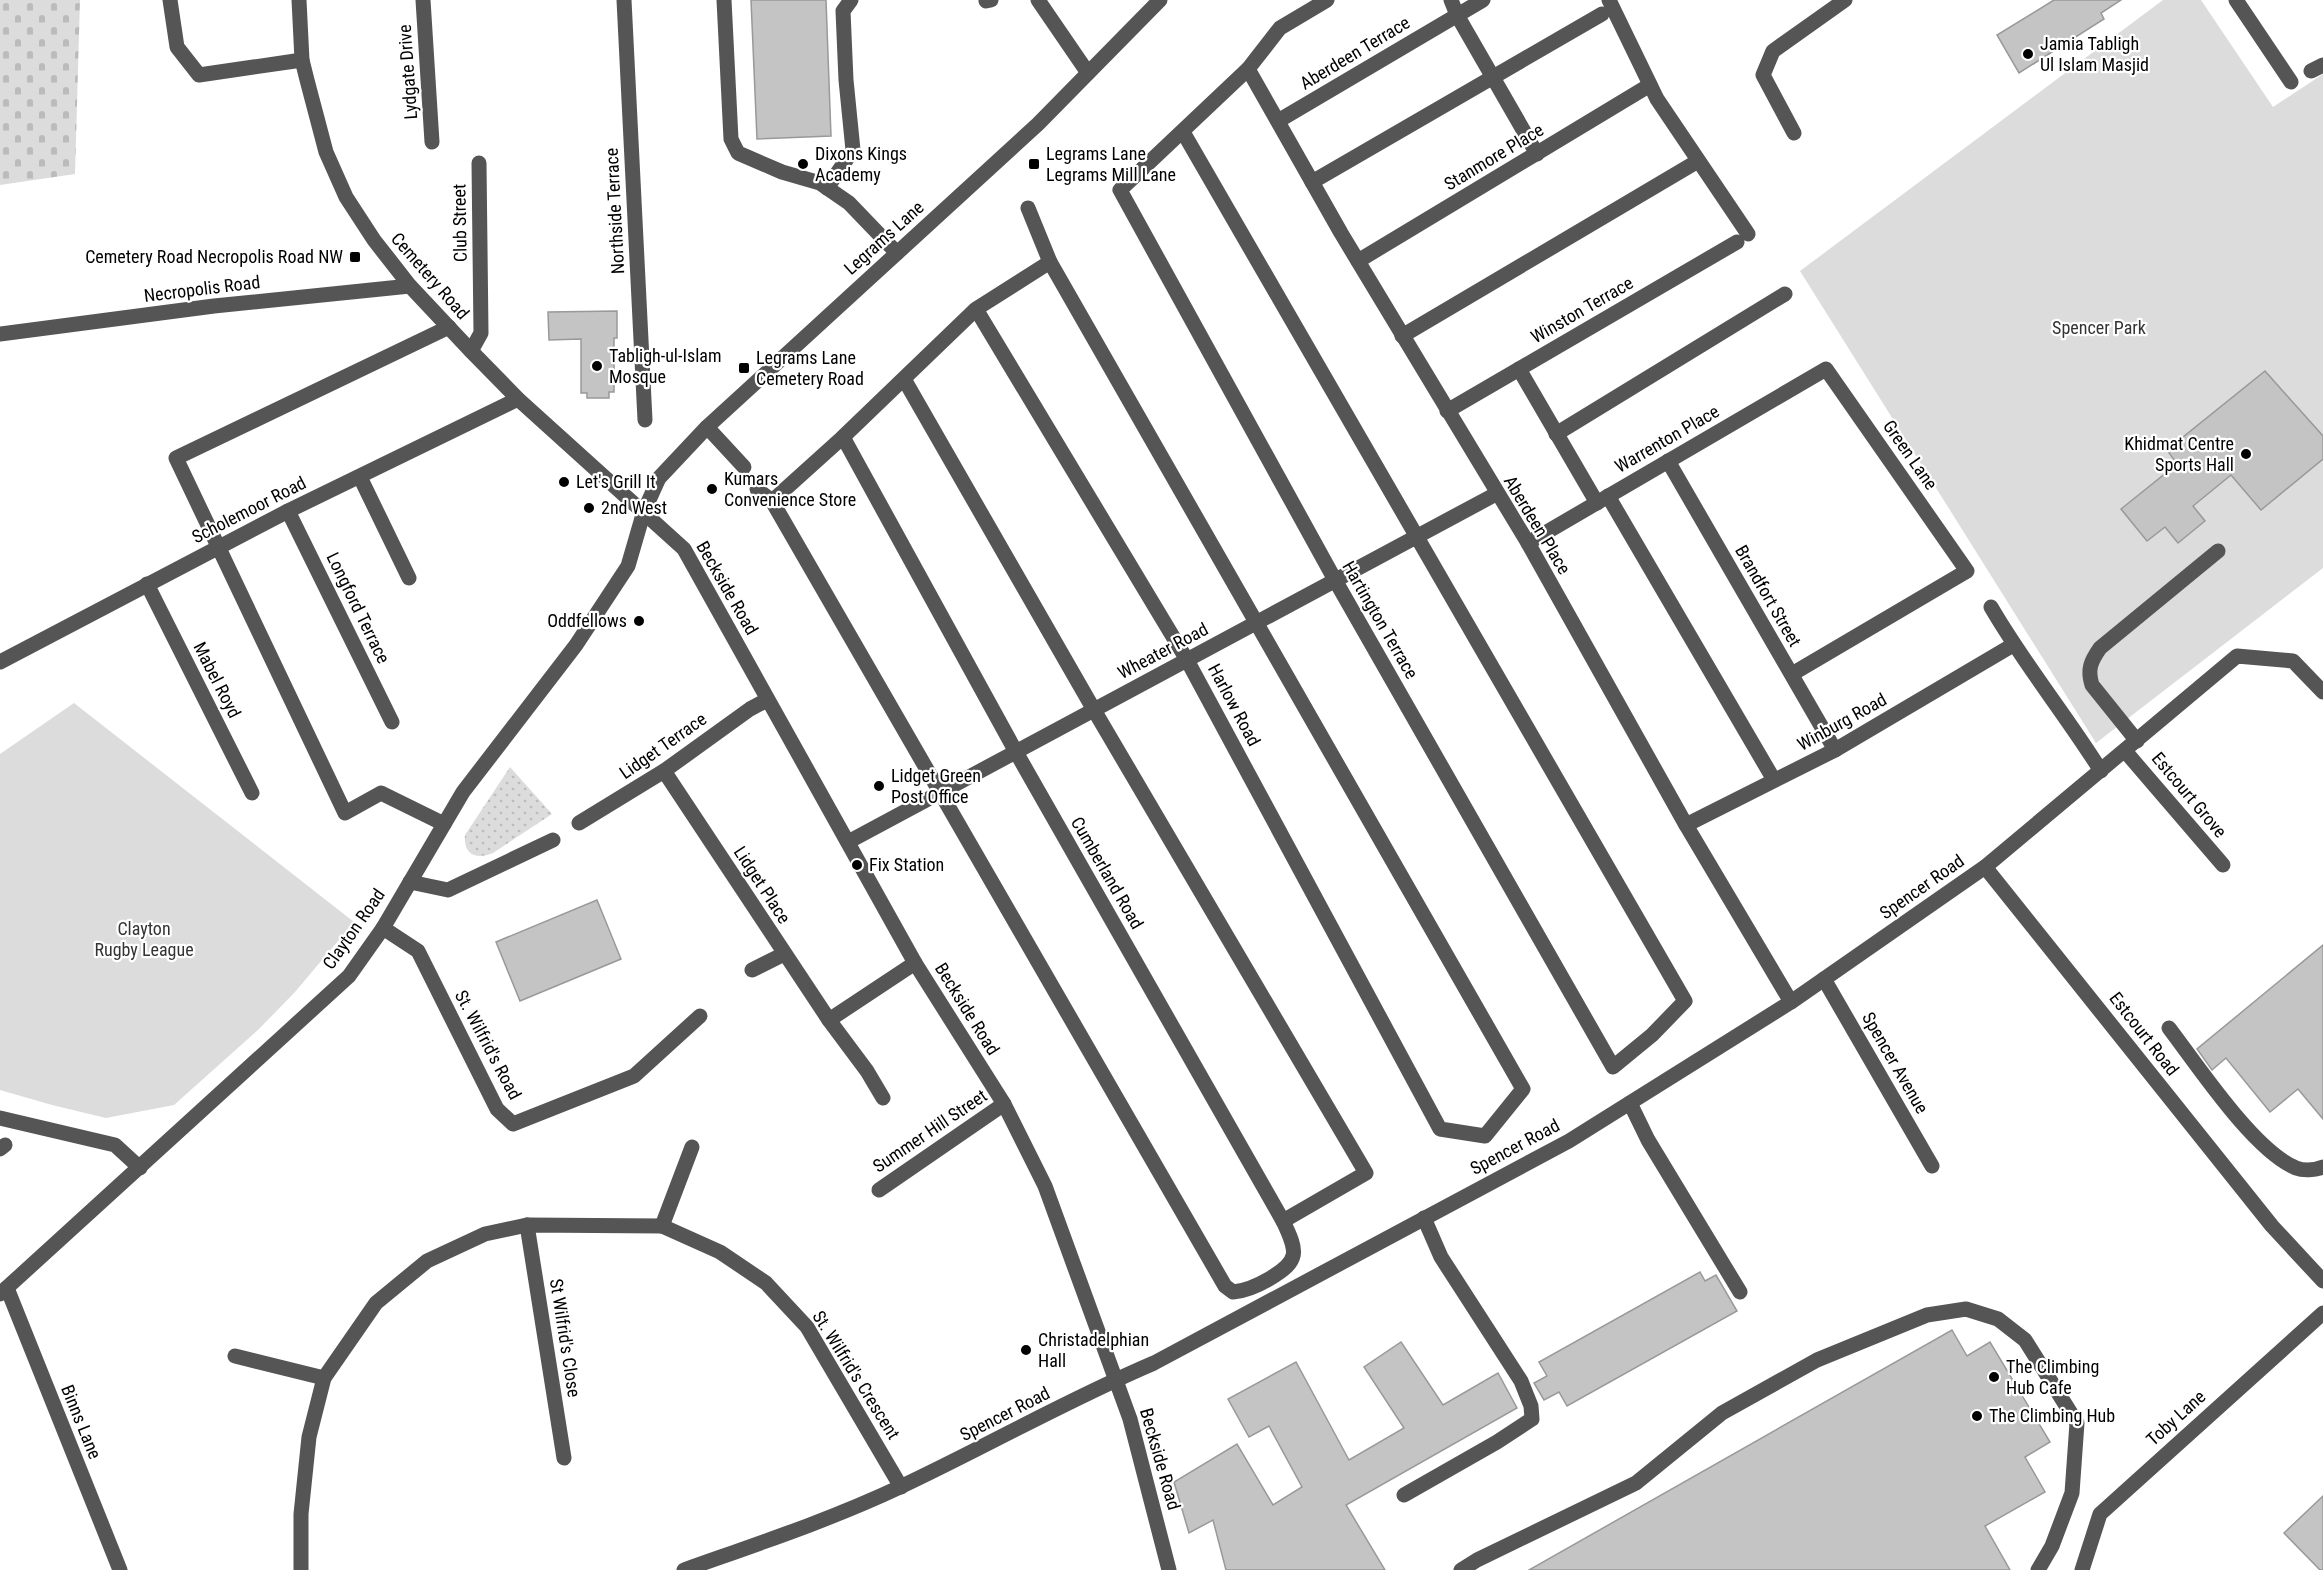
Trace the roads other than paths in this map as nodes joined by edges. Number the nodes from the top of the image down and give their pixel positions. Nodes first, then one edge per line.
1 (170, 0) edge
2 (299, 0) edge
3 (423, 0) edge
4 (624, 0) edge
5 (724, 0) edge
6 (851, 0) edge
7 (1038, 0) edge
8 (1160, 0) edge
9 (1327, 0) edge
10 (1451, 0) edge
11 (1483, 0) edge
12 (1845, 0) edge
13 (2236, 0) edge
14 (1605, 7) edge
15 (1457, 15) junction
16 (302, 60) junction
17 (1248, 69) junction
18 (1088, 73) junction
19 (1492, 77) junction
20 (2291, 82) dead end
21 (1650, 85) junction
22 (1278, 121) junction
23 (1183, 132) junction
24 (1794, 133) dead end
25 (432, 142) dead end
26 (1537, 154) junction
27 (1698, 161) junction
28 (479, 163) dead end
29 (1312, 182) junction
30 (827, 188) junction
31 (1028, 208) dead end
32 (897, 253) junction
33 (1358, 261) junction
34 (1050, 262) junction
35 (410, 286) junction
36 (1785, 294) dead end
37 (976, 309) junction
38 (449, 327) junction
39 (0, 334) edge
40 (1402, 336) junction
41 (471, 351) junction
42 (1519, 369) junction
43 (1826, 369) joint
44 (904, 379) junction
45 (518, 399) junction
46 (1447, 411) junction
47 (645, 420) dead end
48 (707, 427) junction
49 (1556, 434) junction
50 (843, 437) junction
51 (1668, 461) junction
52 (744, 467) dead end
53 (360, 477) junction
54 (757, 489) dead end
55 (1496, 494) junction
56 (1602, 499) junction
57 (772, 501) junction
58 (288, 511) junction
59 (644, 511) junction
60 (1418, 536) junction
61 (1527, 543) junction
62 (219, 547) junction
63 (2218, 551) dead end
64 (409, 578) dead end
65 (1335, 580) junction
66 (147, 584) junction
67 (1991, 607) dead end
68 (1256, 623) junction
69 (2013, 645) junction
70 (1187, 660) junction
71 (0, 662) edge
72 (1792, 674) junction
73 (2323, 692) edge
74 (767, 700) junction
75 (1094, 710) junction
76 (392, 722) dead end
77 (2131, 746) junction
78 (1835, 750) junction
79 (1016, 752) junction
80 (664, 771) junction
81 (2101, 771) junction
82 (1774, 780) junction
83 (252, 793) dead end
84 (940, 793) junction
85 (579, 823) dead end
86 (444, 824) junction
87 (1686, 825) junction
88 (553, 840) dead end
89 (848, 842) junction
90 (2223, 866) dead end
91 (1984, 867) junction
92 (410, 882) junction
93 (383, 928) junction
94 (784, 954) junction
95 (915, 963) junction
96 (752, 970) dead end
97 (1824, 979) junction
98 (1791, 1002) junction
99 (700, 1016) dead end
100 (829, 1020) junction
101 (2169, 1028) dead end
102 (883, 1098) dead end
103 (1630, 1103) junction
104 (1004, 1104) junction
105 (0, 1118) edge
106 (692, 1147) dead end
107 (1932, 1166) dead end
108 (2323, 1167) edge
109 (140, 1168) junction
110 (879, 1190) dead end
111 (1424, 1218) junction
112 (1283, 1221) junction
113 (527, 1225) junction
114 (662, 1226) junction
115 (2323, 1280) edge
116 (3, 1291) edge
117 (1740, 1292) dead end
118 (2323, 1313) edge
119 (235, 1356) dead end
120 (324, 1378) junction
121 (1114, 1380) junction
122 (564, 1458) dead end
123 (901, 1487) junction
124 (1404, 1496) dead end
125 (120, 1570) edge
126 (302, 1570) edge
127 (684, 1570) edge
128 (1169, 1570) edge
129 (1461, 1570) edge
130 (2038, 1570) edge
131 (2082, 1570) edge

1 - 16 street
2 - 16 street, Cemetery Road
3 - 25 street, Lydgate Drive
4 - 47 street, Northside Terrace
5 - 30 street
6 - 30 street
7 - 18 street
8 - 18 street, Legrams Lane
9 - 17 street
10 - 15 street
11 - 15 street, Aberdeen Terrace
12 - 24 street
13 - 20 street
14 - 19 street
14 - 21 street
15 - 19 street
15 - 22 street, Aberdeen Terrace
16 - 35 street, Cemetery Road
17 - 22 street, Aberdeen Place
17 - 23 street
18 - 32 street, Legrams Lane
19 - 26 street
19 - 29 street
21 - 26 street, Stanmore Place
21 - 27 street
22 - 29 street, Aberdeen Place
23 - 60 street
23 - 65 street, Hartington Terrace
26 - 33 street, Stanmore Place
27 - 40 street
27 - 42 street, Winston Terrace
28 - 41 street, Club Street
29 - 33 street, Aberdeen Place
30 - 32 street
31 - 34 street
32 - 48 street, Legrams Lane
33 - 40 street, Aberdeen Place
34 - 37 street
34 - 68 street
35 - 38 street, Cemetery Road
35 - 39 street, Necropolis Road
36 - 49 street
37 - 44 street
37 - 70 street, Harlow Road
38 - 41 street, Cemetery Road
38 - 62 street
40 - 46 street, Aberdeen Place
41 - 45 street, Cemetery Road
42 - 46 street, Winston Terrace
42 - 49 street
43 - 51 street, Warrenton Place
43 - 72 street, Green Lane
44 - 50 street
44 - 75 street
45 - 53 street, Scholemoor Road
45 - 59 street, Cemetery Road
46 - 55 street, Aberdeen Place
48 - 52 street
48 - 59 street, Legrams Lane
49 - 56 street
50 - 57 street
50 - 79 street, Cumberland Road
51 - 56 street, Warrenton Place
51 - 72 street, Brandfort Street
53 - 58 street, Scholemoor Road
53 - 64 street
54 - 57 street
55 - 60 street, Wheater Road
55 - 61 street, Aberdeen Place
56 - 61 street, Warrenton Place
56 - 82 street
57 - 84 street
58 - 62 street, Scholemoor Road
58 - 76 street, Longford Terrace
59 - 74 street, Beckside Road
59 - 86 street, Clayton Road
60 - 65 street, Wheater Road
60 - 65 street, Hartington Terrace
61 - 87 street, Aberdeen Place
62 - 66 street, Scholemoor Road
62 - 86 street
63 - 77 street, Estcourt Grove
65 - 68 street, Wheater Road
66 - 71 street, Scholemoor Road
66 - 83 street, Mabel Royd
67 - 69 street
68 - 70 street, Wheater Road
68 - 70 street, Harlow Road
69 - 78 street, Winburg Road
69 - 81 street
70 - 75 street, Wheater Road
72 - 78 street, Brandfort Street
73 - 77 street, Spencer Road
74 - 80 street, Lidget Terrace
74 - 89 street, Beckside Road
75 - 79 street, Wheater Road
75 - 112 street
77 - 81 street, Spencer Road
77 - 90 street, Estcourt Grove
78 - 82 street, Winburg Road
79 - 84 street, Wheater Road
79 - 112 street, Cumberland Road
80 - 85 street, Lidget Terrace
80 - 94 street, Lidget Place
81 - 91 street, Spencer Road
82 - 87 street, Winburg Road
84 - 89 street, Wheater Road
84 - 112 street, Cumberland Road
86 - 92 street, Clayton Road
87 - 98 street, Aberdeen Place
88 - 92 street
89 - 95 street, Beckside Road
91 - 97 street, Spencer Road
91 - 115 street, Estcourt Road
92 - 93 street, Clayton Road
93 - 99 street, St. Wilfrid's Road
93 - 109 street, Clayton Road
94 - 96 street
94 - 100 street, Lidget Place
95 - 100 street
95 - 104 street, Beckside Road
97 - 98 street, Spencer Road
97 - 107 street, Spencer Avenue
98 - 103 street, Spencer Road
100 - 102 street, Lidget Place
101 - 108 street
103 - 111 street, Spencer Road
103 - 117 street
104 - 110 street, Summer Hill Street
104 - 121 street, Beckside Road
105 - 109 street
106 - 114 street
109 - 116 street, Clayton Road
111 - 121 street, Spencer Road
111 - 124 street
113 - 114 street, St. Wilfrid's Crescent
113 - 120 street, St. Wilfrid's Crescent
113 - 122 street, St Wilfrid's Close
114 - 123 street, St. Wilfrid's Crescent
116 - 125 street, Binns Lane
118 - 131 street, Toby Lane
119 - 120 street
120 - 126 street, St. Wilfrid's Crescent
121 - 123 street, Spencer Road
121 - 128 street, Beckside Road
123 - 127 street, Spencer Road
129 - 130 street

